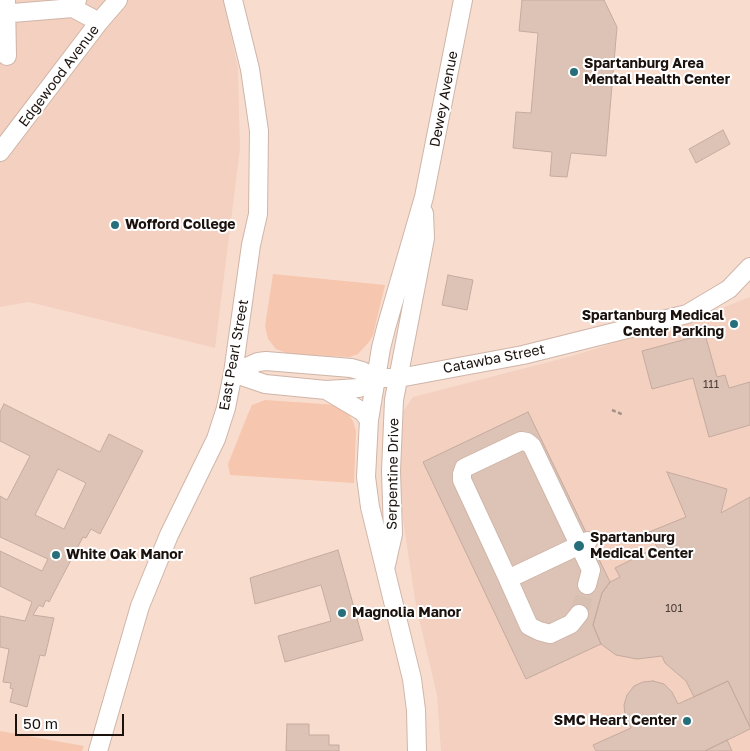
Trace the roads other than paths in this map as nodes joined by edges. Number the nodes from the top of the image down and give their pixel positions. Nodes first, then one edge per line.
1 (118, 0) edge
2 (232, 0) edge
3 (463, 0) edge
4 (75, 4) edge
5 (4, 9) edge
6 (99, 22) junction
7 (7, 56) dead end
8 (0, 152) edge
9 (424, 197) junction
10 (750, 267) edge
11 (233, 373) junction
12 (376, 378) junction
13 (399, 378) junction
14 (326, 390) junction
15 (369, 420) junction
16 (584, 543) junction
17 (385, 570) junction
18 (508, 579) junction
19 (587, 585) tunnel mouth
20 (579, 614) tunnel mouth
21 (98, 751) edge
22 (417, 751) edge

1 - 6 street, Edgewood Avenue
2 - 11 street, East Pearl Street
3 - 9 street, Dewey Avenue
4 - 5 street
4 - 6 street
5 - 7 street
6 - 8 street, Edgewood Avenue
9 - 12 street, Dewey Avenue
9 - 13 street, Dewey Avenue
10 - 13 street, Catawba Street
11 - 12 street, Catawba Street
11 - 14 street, Catawba Street
11 - 21 street, East Pearl Street
12 - 13 street, Catawba Street
12 - 14 street, Catawba Street
12 - 15 street, Serpentine Drive
13 - 17 street, Serpentine Drive
14 - 15 street, Catawba Street
15 - 17 street, Serpentine Drive
16 - 18 street
16 - 18 street
16 - 19 street
17 - 22 street, Serpentine Drive
18 - 20 street

